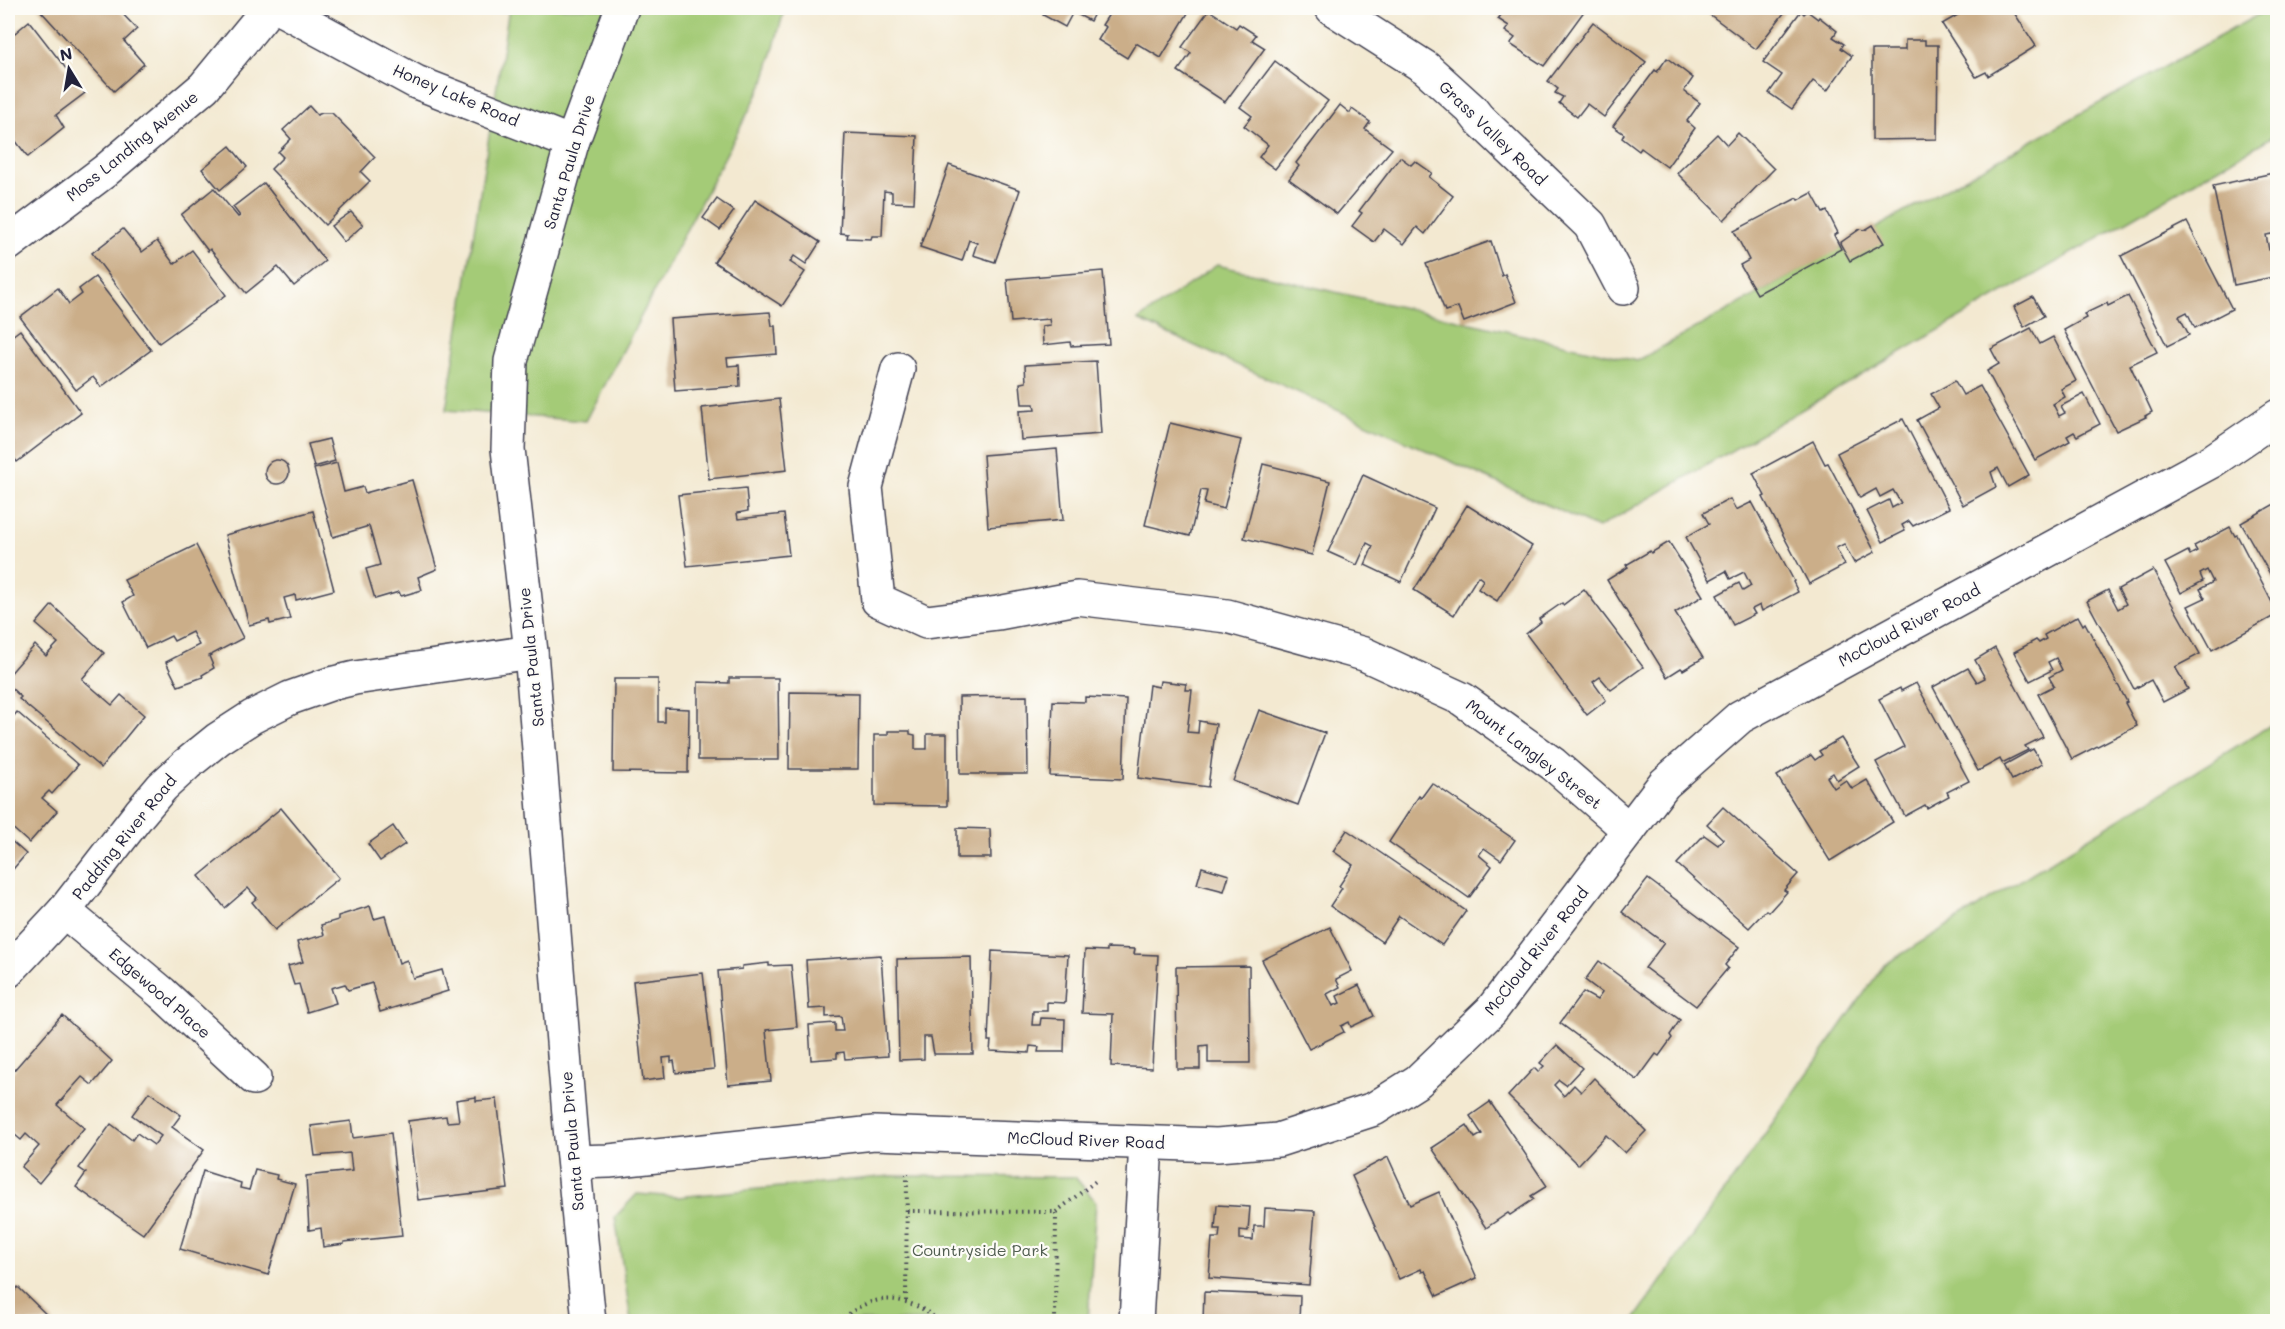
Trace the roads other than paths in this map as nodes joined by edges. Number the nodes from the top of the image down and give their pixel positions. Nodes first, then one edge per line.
1 (269, 8) edge
2 (279, 8) edge
3 (622, 8) edge
4 (1332, 8) edge
5 (572, 143) junction
6 (8, 244) edge
7 (1623, 288) dead end
8 (898, 369) dead end
9 (2277, 416) edge
10 (531, 652) junction
11 (1629, 830) junction
12 (64, 911) junction
13 (8, 971) edge
14 (254, 1078) dead end
15 (1146, 1143) junction
16 (574, 1162) junction
17 (589, 1322) edge
18 (1136, 1322) edge

1 - 6 street, Moss Landing Avenue
2 - 5 street, Honey Lake Road
3 - 5 street, Santa Paula Drive
4 - 7 street, Grass Valley Road
5 - 10 street, Santa Paula Drive
8 - 11 street, Mount Langley Street
9 - 11 street, McCloud River Road
10 - 12 street, Padding River Road
10 - 16 street, Santa Paula Drive
11 - 15 street, McCloud River Road
12 - 13 street, Padding River Road
12 - 14 street, Edgewood Place
15 - 16 street, McCloud River Road
15 - 18 street
16 - 17 street, Santa Paula Drive

